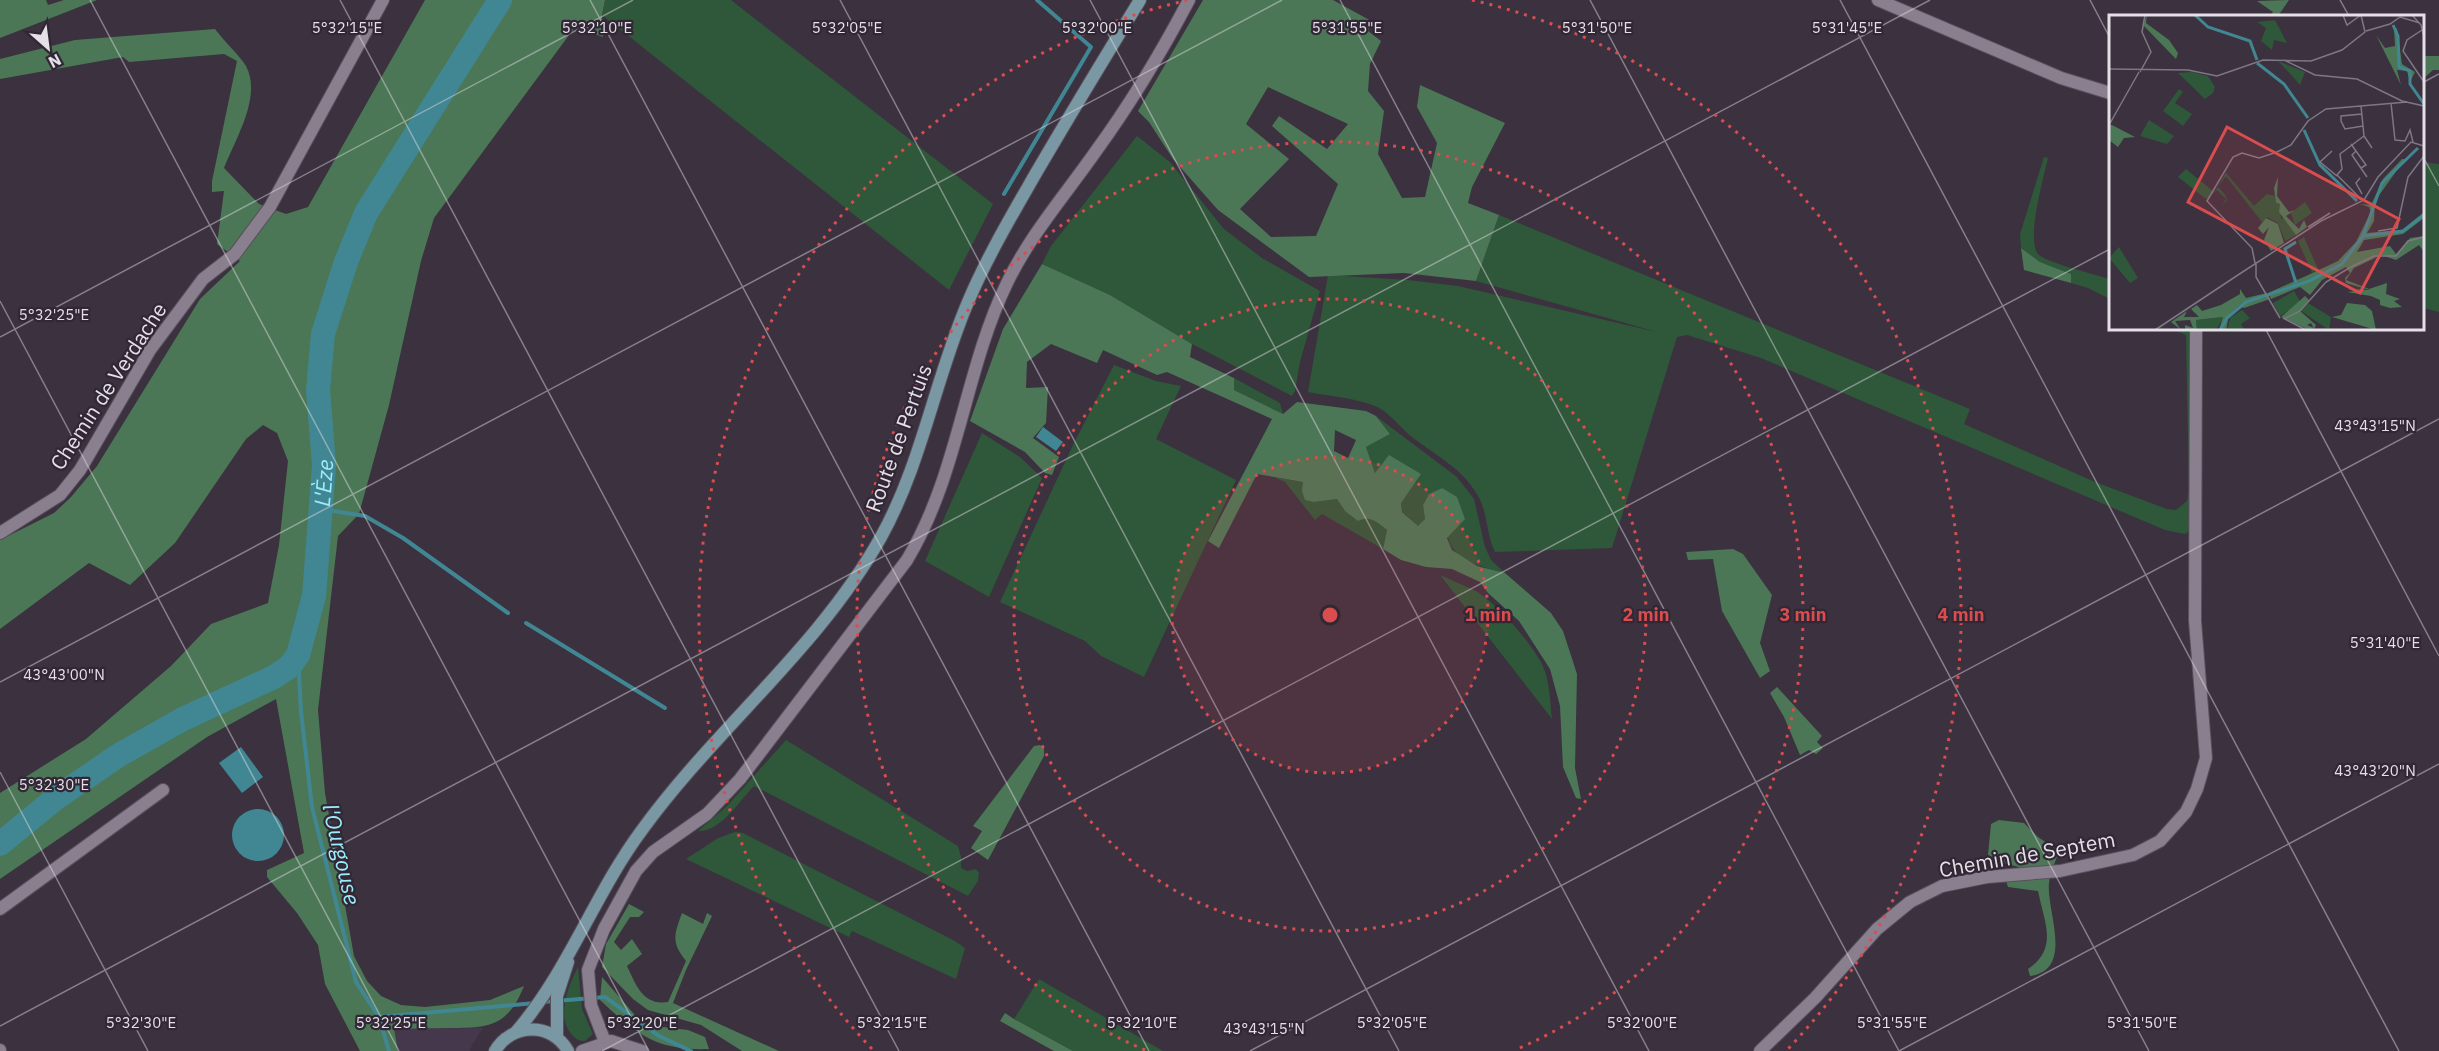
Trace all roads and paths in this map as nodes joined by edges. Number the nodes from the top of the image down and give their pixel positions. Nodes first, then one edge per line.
1 (382, 0) edge
2 (1140, 0) edge
3 (1188, 0) edge
4 (1878, 0) edge
5 (2109, 93) edge
6 (2196, 330) edge
7 (0, 533) edge
8 (163, 789) dead end
9 (0, 909) edge
10 (575, 942) junction
11 (516, 1032) junction
12 (557, 1037) junction
13 (605, 1042) junction
14 (495, 1051) edge
15 (568, 1051) edge
16 (582, 1051) edge
17 (642, 1051) edge
18 (1760, 1051) edge

1 - 7 street, Chemin de Verdache
2 - 10 main road, Route de Pertuis
3 - 13 street
4 - 5 street
6 - 18 street, Chemin de Septem
8 - 9 street
10 - 11 main road, Route de Pertuis
10 - 12 main road, Route de Pertuis
11 - 12 main road
11 - 14 main road, Route de Pertuis
12 - 15 main road
13 - 16 street
13 - 17 street

